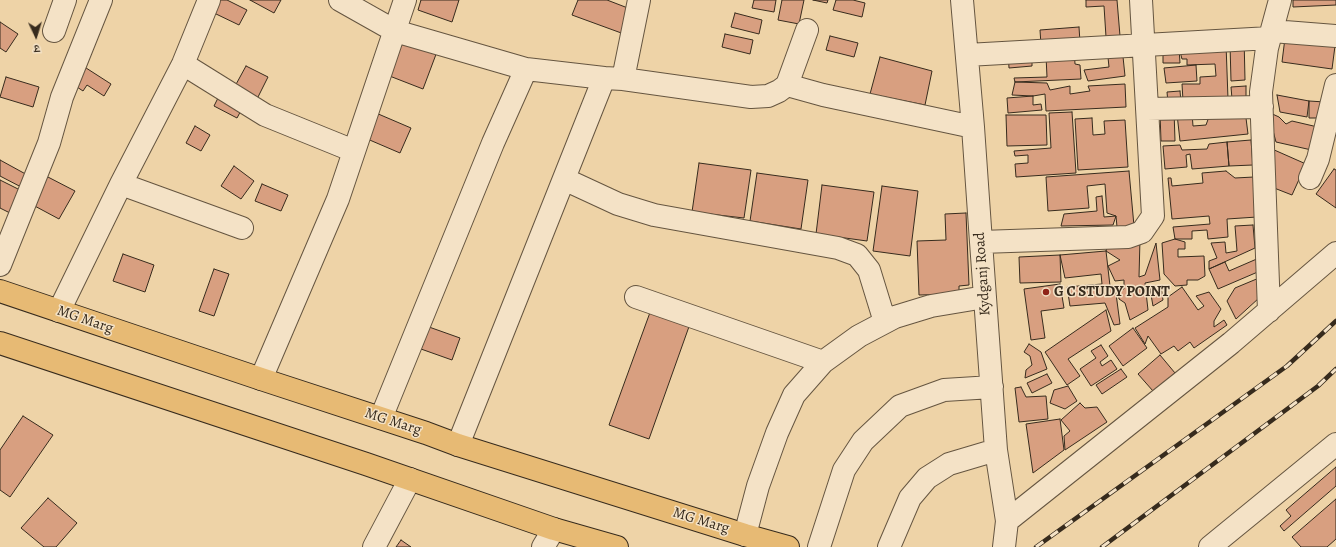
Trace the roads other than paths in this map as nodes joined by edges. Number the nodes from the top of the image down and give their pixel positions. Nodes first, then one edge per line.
1 (65, 0) edge
2 (101, 0) edge
3 (209, 0) edge
4 (340, 0) edge
5 (405, 0) edge
6 (639, 0) edge
7 (962, 0) edge
8 (1142, 0) edge
9 (1280, 0) edge
10 (808, 30) dead end
11 (54, 31) dead end
12 (395, 31) junction
13 (1271, 35) junction
14 (1336, 36) edge
15 (1144, 44) junction
16 (967, 55) junction
17 (183, 64) junction
18 (526, 69) junction
19 (614, 79) junction
20 (787, 85) junction
21 (1336, 85) edge
22 (1262, 107) junction
23 (1147, 109) junction
24 (974, 128) junction
25 (354, 151) junction
26 (1310, 178) dead end
27 (564, 179) junction
28 (121, 184) junction
29 (242, 228) dead end
30 (981, 242) junction
31 (1336, 253) edge
32 (0, 265) edge
33 (0, 291) edge
34 (636, 297) dead end
35 (985, 297) junction
36 (59, 311) junction
37 (1269, 311) junction
38 (885, 322) junction
39 (0, 343) edge
40 (823, 362) junction
41 (261, 379) junction
42 (992, 387) junction
43 (382, 418) junction
44 (1336, 444) edge
45 (458, 445) junction
46 (996, 450) junction
47 (410, 479) junction
48 (1007, 521) junction
49 (745, 535) junction
50 (549, 538) edge
51 (374, 547) edge
52 (617, 547) edge
53 (788, 547) edge
54 (820, 547) edge
55 (889, 547) edge
56 (1004, 547) edge
57 (1210, 547) edge

1 - 11 street
2 - 32 street
3 - 17 street
4 - 12 street
5 - 12 street
6 - 19 street
7 - 16 street, Kydganj Road
8 - 15 street
9 - 13 street
10 - 20 street
12 - 18 street
12 - 25 street
13 - 14 street
13 - 15 street
13 - 22 street
15 - 16 street
15 - 23 street
16 - 24 street, Kydganj Road
17 - 25 street
17 - 28 street
18 - 19 street
18 - 43 street
19 - 20 street
19 - 27 street
20 - 24 street
21 - 26 street
22 - 23 street
22 - 37 street
23 - 30 street
24 - 30 street, Kydganj Road
25 - 41 street
27 - 38 street
27 - 45 street
28 - 29 street
28 - 36 street
30 - 35 street, Kydganj Road
31 - 37 street
33 - 36 main road, MG Marg
34 - 40 street
35 - 38 street
35 - 42 street, Kydganj Road
36 - 41 main road, MG Marg
37 - 48 street
38 - 40 street
39 - 47 main road
40 - 49 street
41 - 43 main road, MG Marg
42 - 46 street, Kydganj Road
42 - 54 street
43 - 45 main road, MG Marg
44 - 57 street
45 - 49 main road, MG Marg
46 - 48 street, Kydganj Road
46 - 55 street
47 - 50 main road
47 - 51 street
48 - 56 street, Kydganj Road
49 - 53 main road, MG Marg
50 - 52 main road

